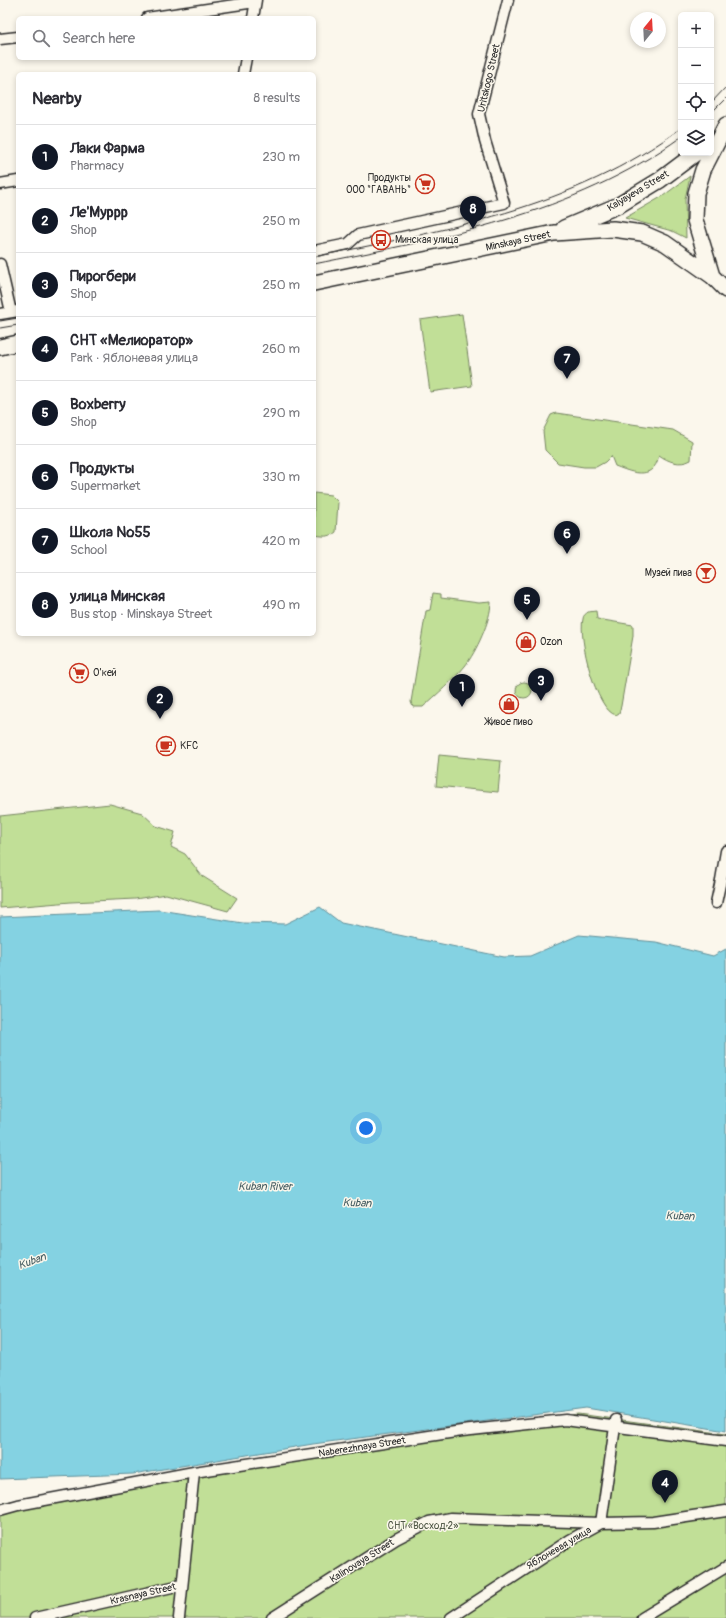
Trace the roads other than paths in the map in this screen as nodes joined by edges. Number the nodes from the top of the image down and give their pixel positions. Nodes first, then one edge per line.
1 (508, 0) edge
2 (256, 1) edge
3 (160, 16) edge
4 (253, 16) edge
5 (16, 37) edge
6 (0, 39) edge
7 (246, 60) edge
8 (243, 72) edge
9 (726, 125) edge
10 (714, 136) edge
11 (692, 156) edge
12 (16, 181) edge
13 (0, 184) edge
14 (554, 233) junction
15 (316, 251) edge
16 (0, 264) edge
17 (712, 276) junction
18 (316, 283) edge
19 (726, 290) edge
20 (15, 311) edge
21 (0, 314) edge
22 (16, 343) edge
23 (0, 347) edge
24 (726, 851) edge
25 (716, 903) dead end
26 (615, 1423) junction
27 (726, 1440) edge
28 (194, 1472) junction
29 (0, 1510) edge
30 (726, 1511) edge
31 (602, 1523) junction
32 (726, 1567) edge
33 (182, 1585) junction
34 (35, 1618) edge
35 (179, 1618) edge
36 (272, 1618) edge
37 (451, 1618) edge
38 (642, 1618) edge

1 - 15 street, Uritskogo Street
2 - 3 street
2 - 4 street
5 - 6 street
7 - 8 street
9 - 10 main road
9 - 17 main road
11 - 14 main road, Kalyayeva Street
12 - 13 street
14 - 17 main road, Minskaya Street
14 - 18 main road, Minskaya Street
16 - 20 street
17 - 19 main road
20 - 21 street
22 - 23 main road
24 - 25 street
26 - 27 street, Naberezhnaya Street
26 - 28 street, Naberezhnaya Street
26 - 31 street, Яблоневая улица
28 - 29 street, Naberezhnaya Street
28 - 33 street, Krasnaya Street
30 - 31 street, Kalinovaya Street
31 - 36 street, Kalinovaya Street
31 - 37 street, Яблоневая улица
32 - 38 street
33 - 34 street, Krasnaya Street
33 - 35 street, Krasnaya Street

